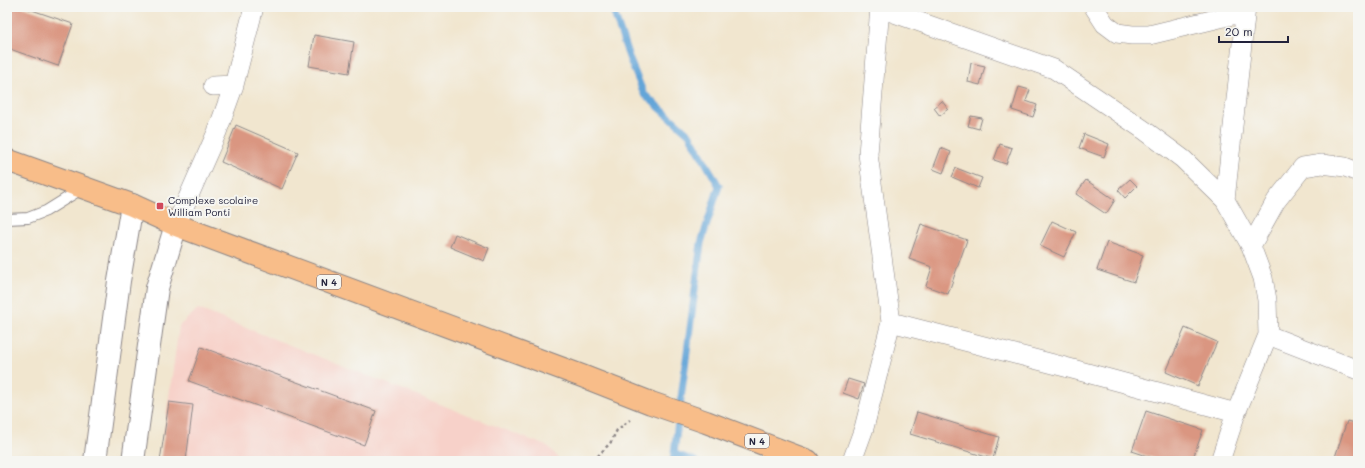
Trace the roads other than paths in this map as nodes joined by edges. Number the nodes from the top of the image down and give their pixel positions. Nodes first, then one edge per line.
1 (254, 7) edge
2 (1094, 7) edge
3 (880, 8) edge
4 (1245, 9) edge
5 (234, 85) junction
6 (213, 86) dead end
7 (7, 160) edge
8 (1358, 172) edge
9 (84, 188) junction
10 (1225, 200) junction
11 (132, 205) junction
12 (7, 219) edge
13 (176, 225) junction
14 (1251, 246) junction
15 (891, 322) junction
16 (1268, 335) junction
17 (1358, 370) edge
18 (1236, 413) junction
19 (95, 461) edge
20 (133, 461) edge
21 (808, 461) edge
22 (852, 461) edge
23 (1220, 461) edge

1 - 5 street
2 - 4 street
3 - 10 street
3 - 15 street
4 - 10 street
5 - 6 street
5 - 13 street
7 - 9 highway, N 4
8 - 14 street
9 - 11 highway, N 4
9 - 12 lane
10 - 14 street
11 - 13 highway, N 4
11 - 19 street
13 - 20 street
13 - 21 highway, N 4
14 - 16 street
15 - 18 street
15 - 22 street
16 - 17 street
16 - 18 street
18 - 23 street

